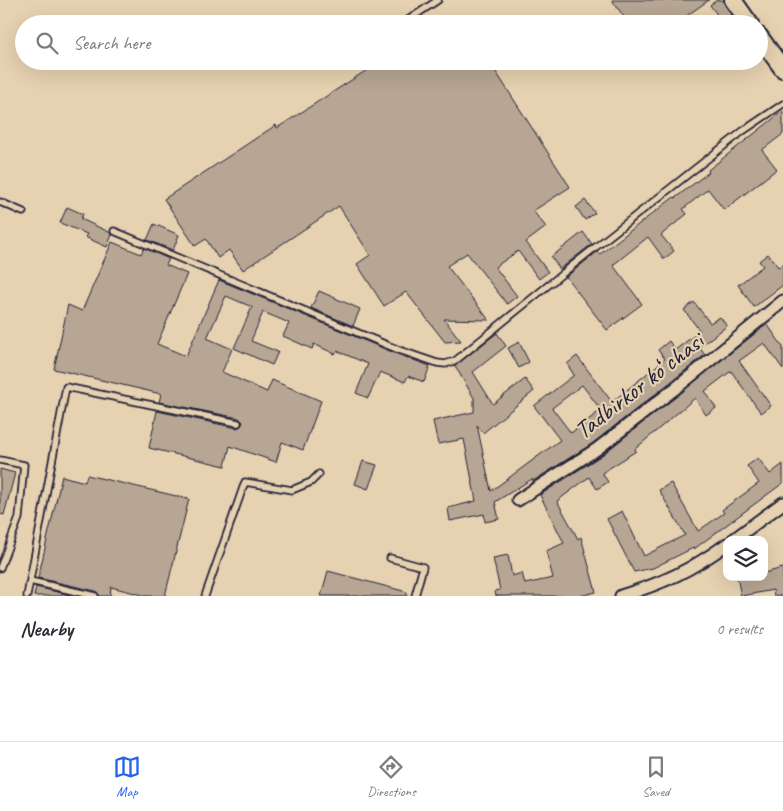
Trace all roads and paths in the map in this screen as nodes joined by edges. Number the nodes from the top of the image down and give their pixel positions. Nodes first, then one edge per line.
1 (438, 0) edge
2 (733, 0) edge
3 (416, 15) edge
4 (744, 15) edge
5 (768, 48) edge
6 (783, 69) edge
7 (783, 104) edge
8 (0, 202) edge
9 (23, 212) dead end
10 (114, 231) dead end
11 (783, 301) edge
12 (238, 423) dead end
13 (0, 460) edge
14 (319, 474) dead end
15 (518, 500) dead end
16 (783, 503) edge
17 (738, 536) edge
18 (723, 547) edge
19 (390, 558) dead end
20 (0, 568) edge
21 (30, 581) junction
22 (27, 596) edge
23 (95, 596) edge
24 (205, 596) edge
25 (415, 596) edge
26 (621, 596) edge

1 - 3 lane
2 - 4 main road
5 - 6 main road
7 - 10 lane
8 - 9 lane
11 - 15 street, Tadbirkor koʻchasi
12 - 21 lane
13 - 20 lane
14 - 24 lane
16 - 17 street
18 - 26 street
19 - 25 lane
21 - 22 lane
21 - 23 lane

